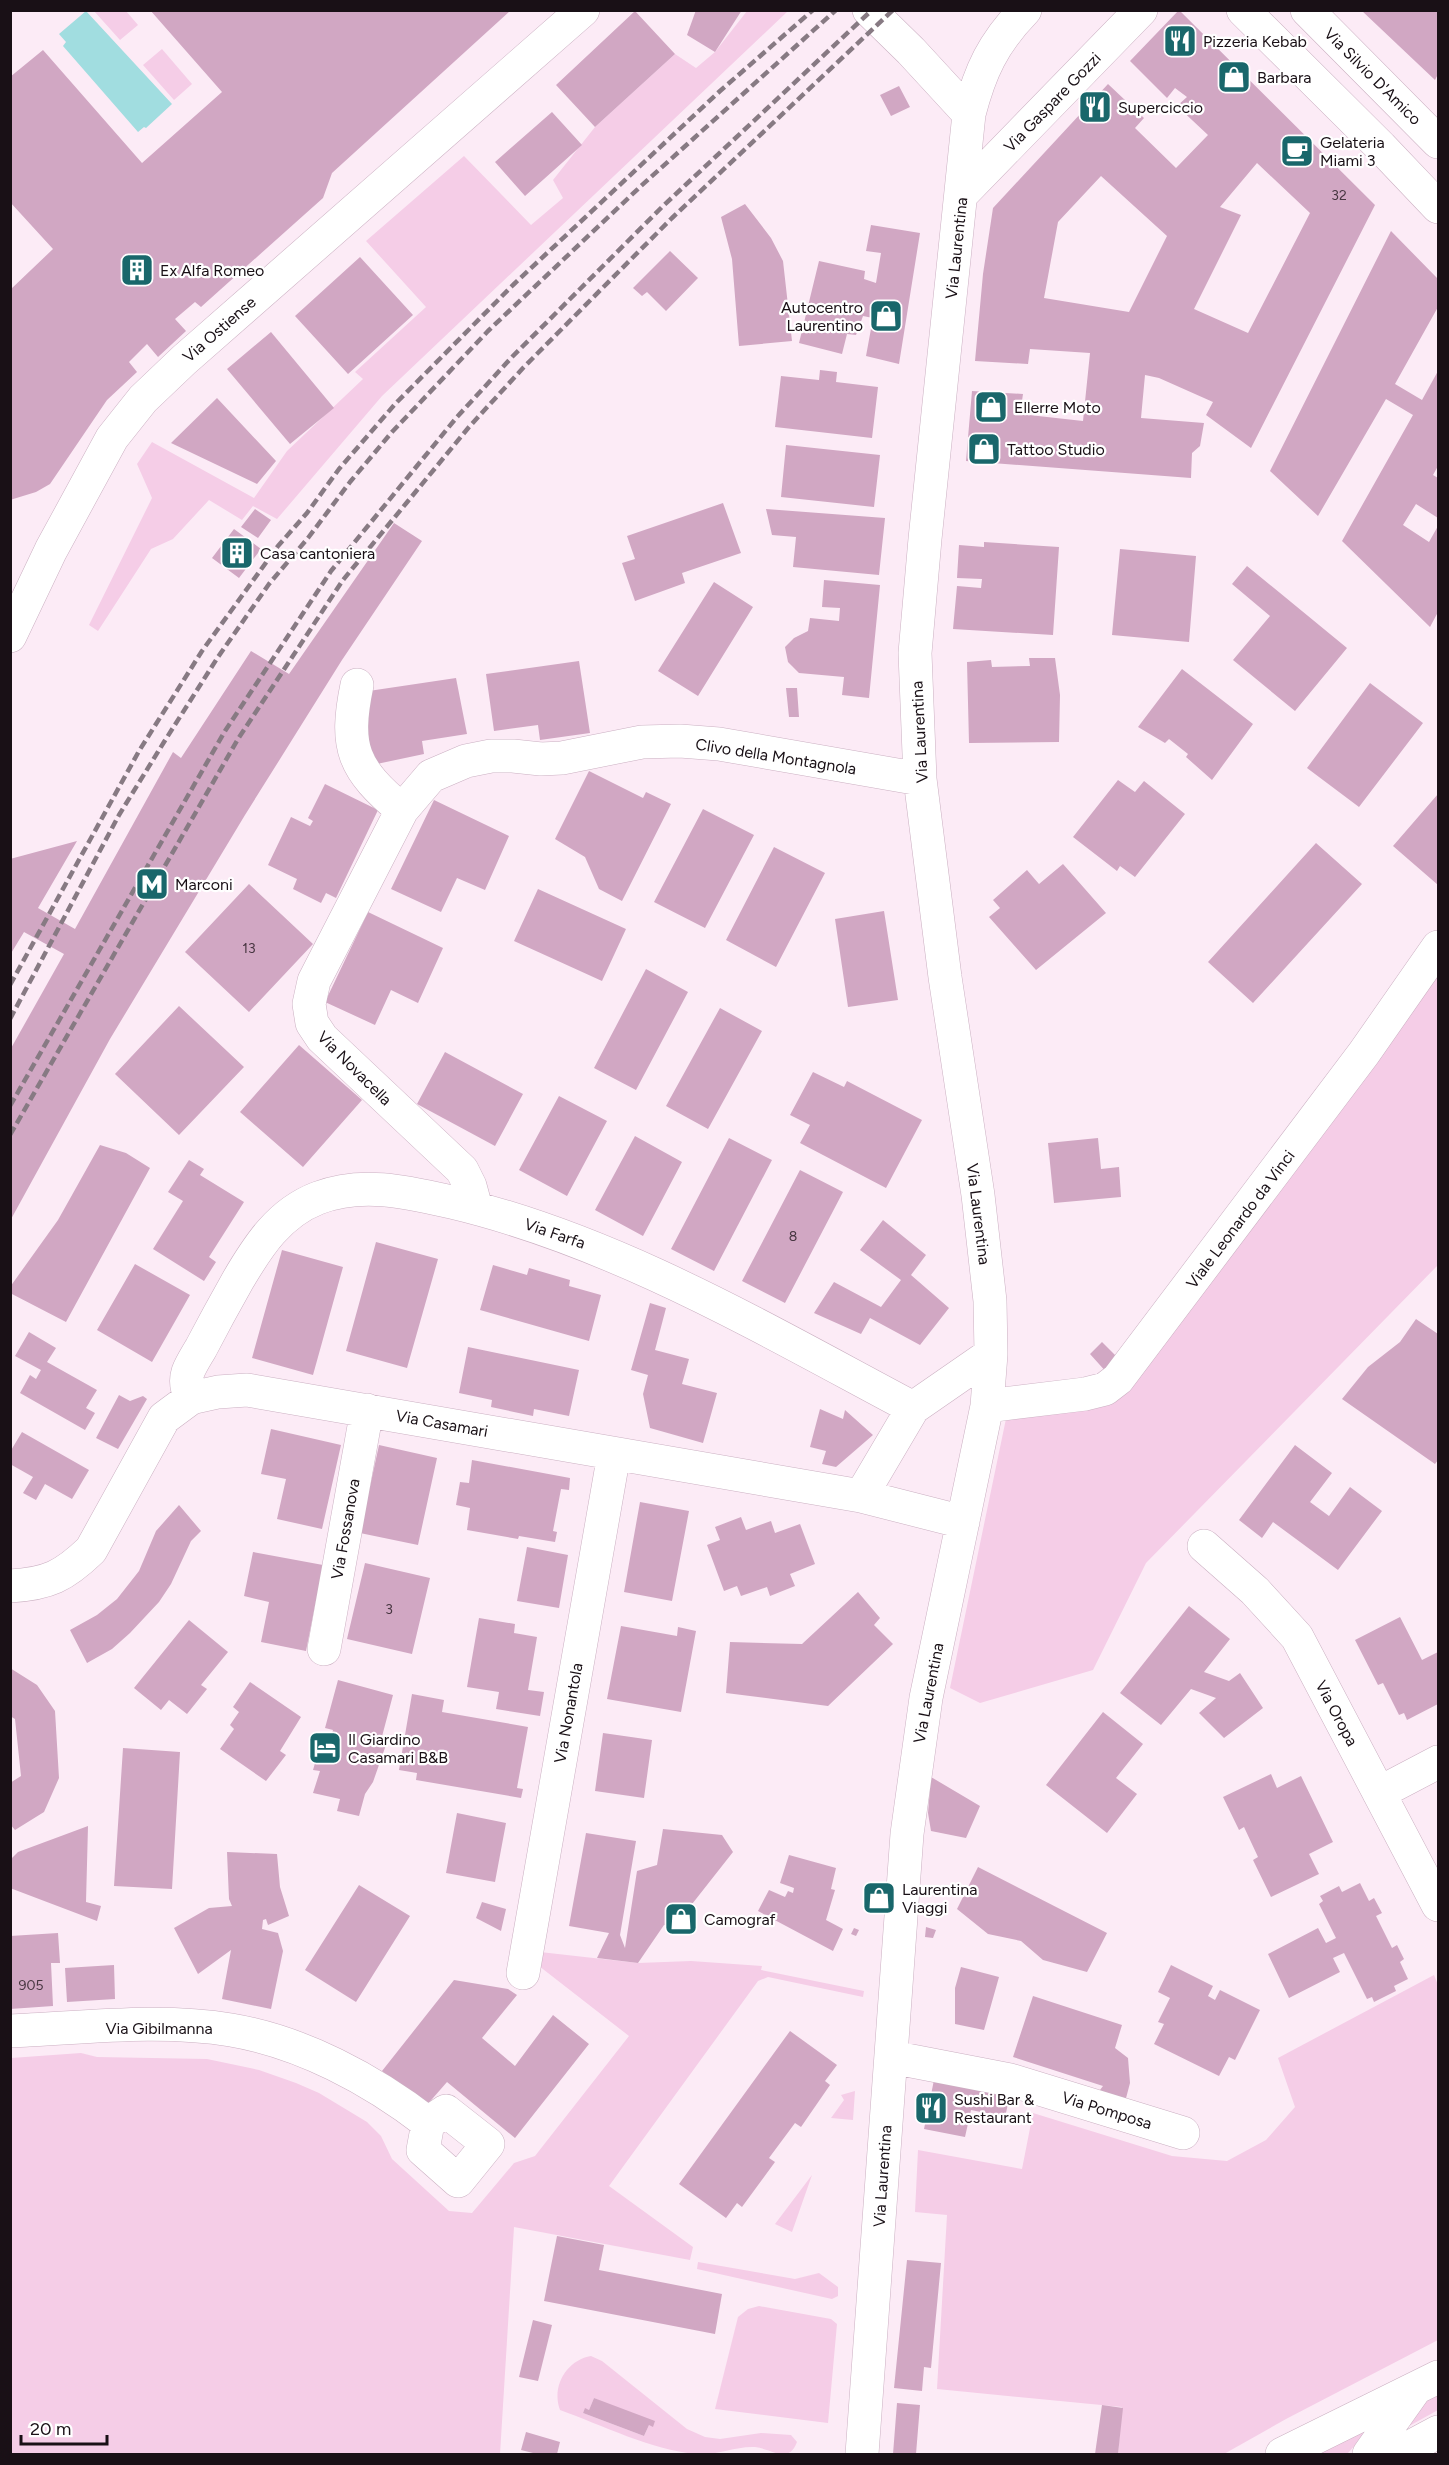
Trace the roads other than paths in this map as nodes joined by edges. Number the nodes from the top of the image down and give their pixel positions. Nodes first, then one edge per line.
1 (583, 10) edge
2 (869, 10) edge
3 (1025, 10) edge
4 (1141, 10) edge
5 (1243, 10) edge
6 (1307, 10) edge
7 (969, 114) junction
8 (1437, 137) edge
9 (962, 194) junction
10 (1438, 207) edge
11 (37, 580) junction
12 (10, 612) edge
13 (10, 636) edge
14 (357, 685) dead end
15 (920, 779) junction
16 (402, 810) junction
17 (1438, 946) edge
18 (476, 1208) junction
19 (991, 1353) junction
20 (191, 1398) junction
21 (987, 1406) junction
22 (913, 1408) junction
23 (367, 1410) junction
24 (614, 1454) junction
25 (861, 1496) junction
26 (963, 1522) junction
27 (1204, 1546) dead end
28 (10, 1586) edge
29 (324, 1649) dead end
30 (1438, 1762) edge
31 (1379, 1793) junction
32 (1438, 1905) edge
33 (523, 1973) dead end
34 (10, 2031) edge
35 (891, 2057) junction
36 (428, 2123) dead end
37 (1183, 2133) dead end
38 (1426, 2384) edge
39 (1438, 2432) edge
40 (862, 2454) edge
41 (1282, 2454) edge
42 (1369, 2454) edge
43 (1396, 2454) edge

1 - 11 street, Via Ostiense
2 - 7 street
3 - 7 street
4 - 9 street, Via Gaspare Gozzi
5 - 10 street
6 - 8 street, Via Silvio D'Amico
7 - 9 street, Via Laurentina
9 - 15 street, Via Laurentina
11 - 12 street
11 - 13 street, Via Ostiense
14 - 16 street
15 - 16 street, Clivo della Montagnola
15 - 19 street, Via Laurentina
16 - 18 street, Via Novacella
17 - 21 street, Viale Leonardo da Vinci
18 - 20 street, Via Farfa
18 - 22 street, Via Farfa
19 - 21 street, Via Laurentina
19 - 22 street
20 - 23 street, Via Casamari
20 - 28 street, Via Casamari
21 - 26 street, Via Laurentina
22 - 25 street
23 - 24 street, Via Casamari
23 - 29 street, Via Fossanova
24 - 25 street, Via Casamari
24 - 33 street, Via Nonantola
25 - 26 street, Via Casamari
26 - 35 street, Via Laurentina
27 - 31 street, Via Oropa
30 - 31 street
31 - 32 street, Via Oropa
34 - 36 street, Via Gibilmanna
35 - 37 street, Via Pomposa
35 - 40 street, Via Laurentina
38 - 41 street
38 - 42 street
39 - 43 street

